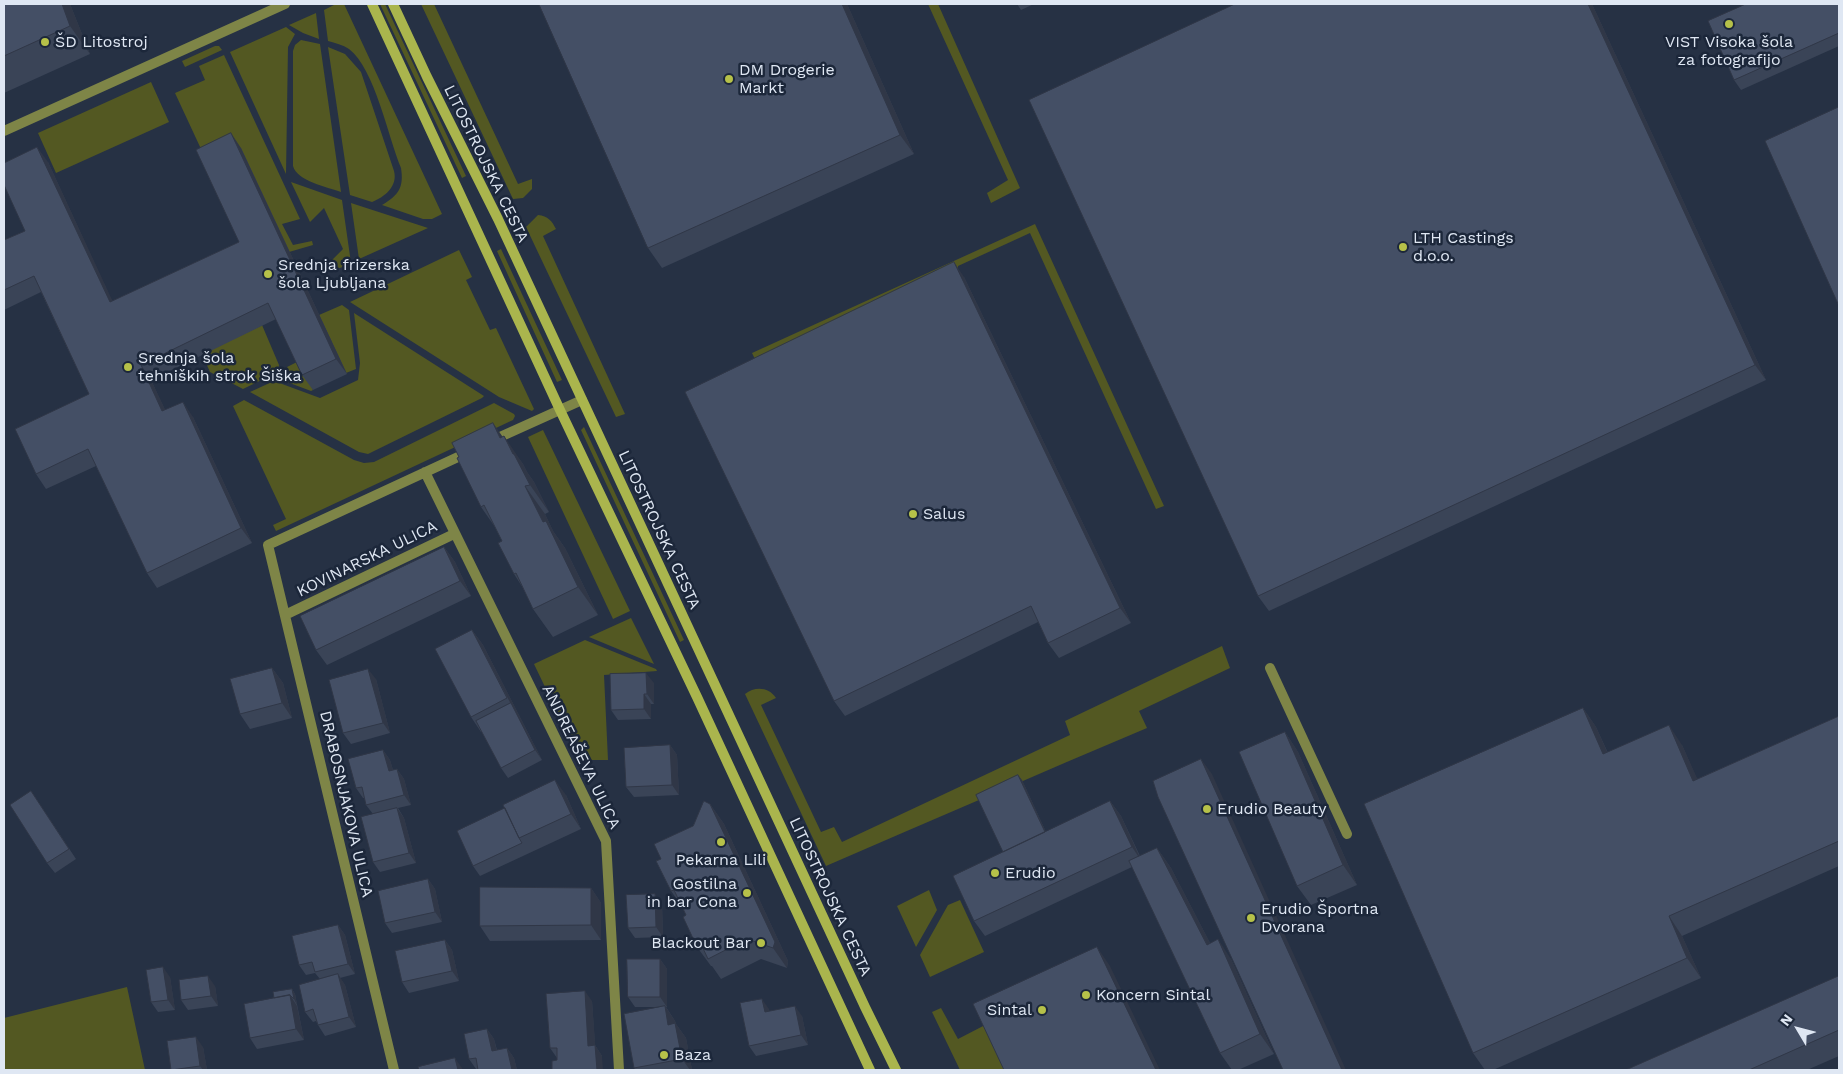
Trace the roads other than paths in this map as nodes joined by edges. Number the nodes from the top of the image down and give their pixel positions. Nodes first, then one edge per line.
1 (285, 4) edge
2 (372, 4) edge
3 (393, 4) edge
4 (4, 131) edge
5 (582, 400) junction
6 (560, 410) junction
7 (425, 472) junction
8 (454, 534) junction
9 (285, 615) junction
10 (1270, 668) dead end
11 (1347, 834) dead end
12 (394, 1070) edge
13 (619, 1070) edge
14 (870, 1070) edge
15 (896, 1070) edge

1 - 4 street
2 - 6 main road
3 - 5 main road, LITOSTROJSKA CESTA
5 - 6 street
5 - 15 main road, LITOSTROJSKA CESTA
6 - 7 street
6 - 14 main road
7 - 8 street, KOVINARSKA ULICA
7 - 9 street, DRABOSNJAKOVA ULICA
8 - 9 street, KOVINARSKA ULICA
8 - 13 street, ANDREAŠEVA ULICA
9 - 12 street, DRABOSNJAKOVA ULICA
10 - 11 street

